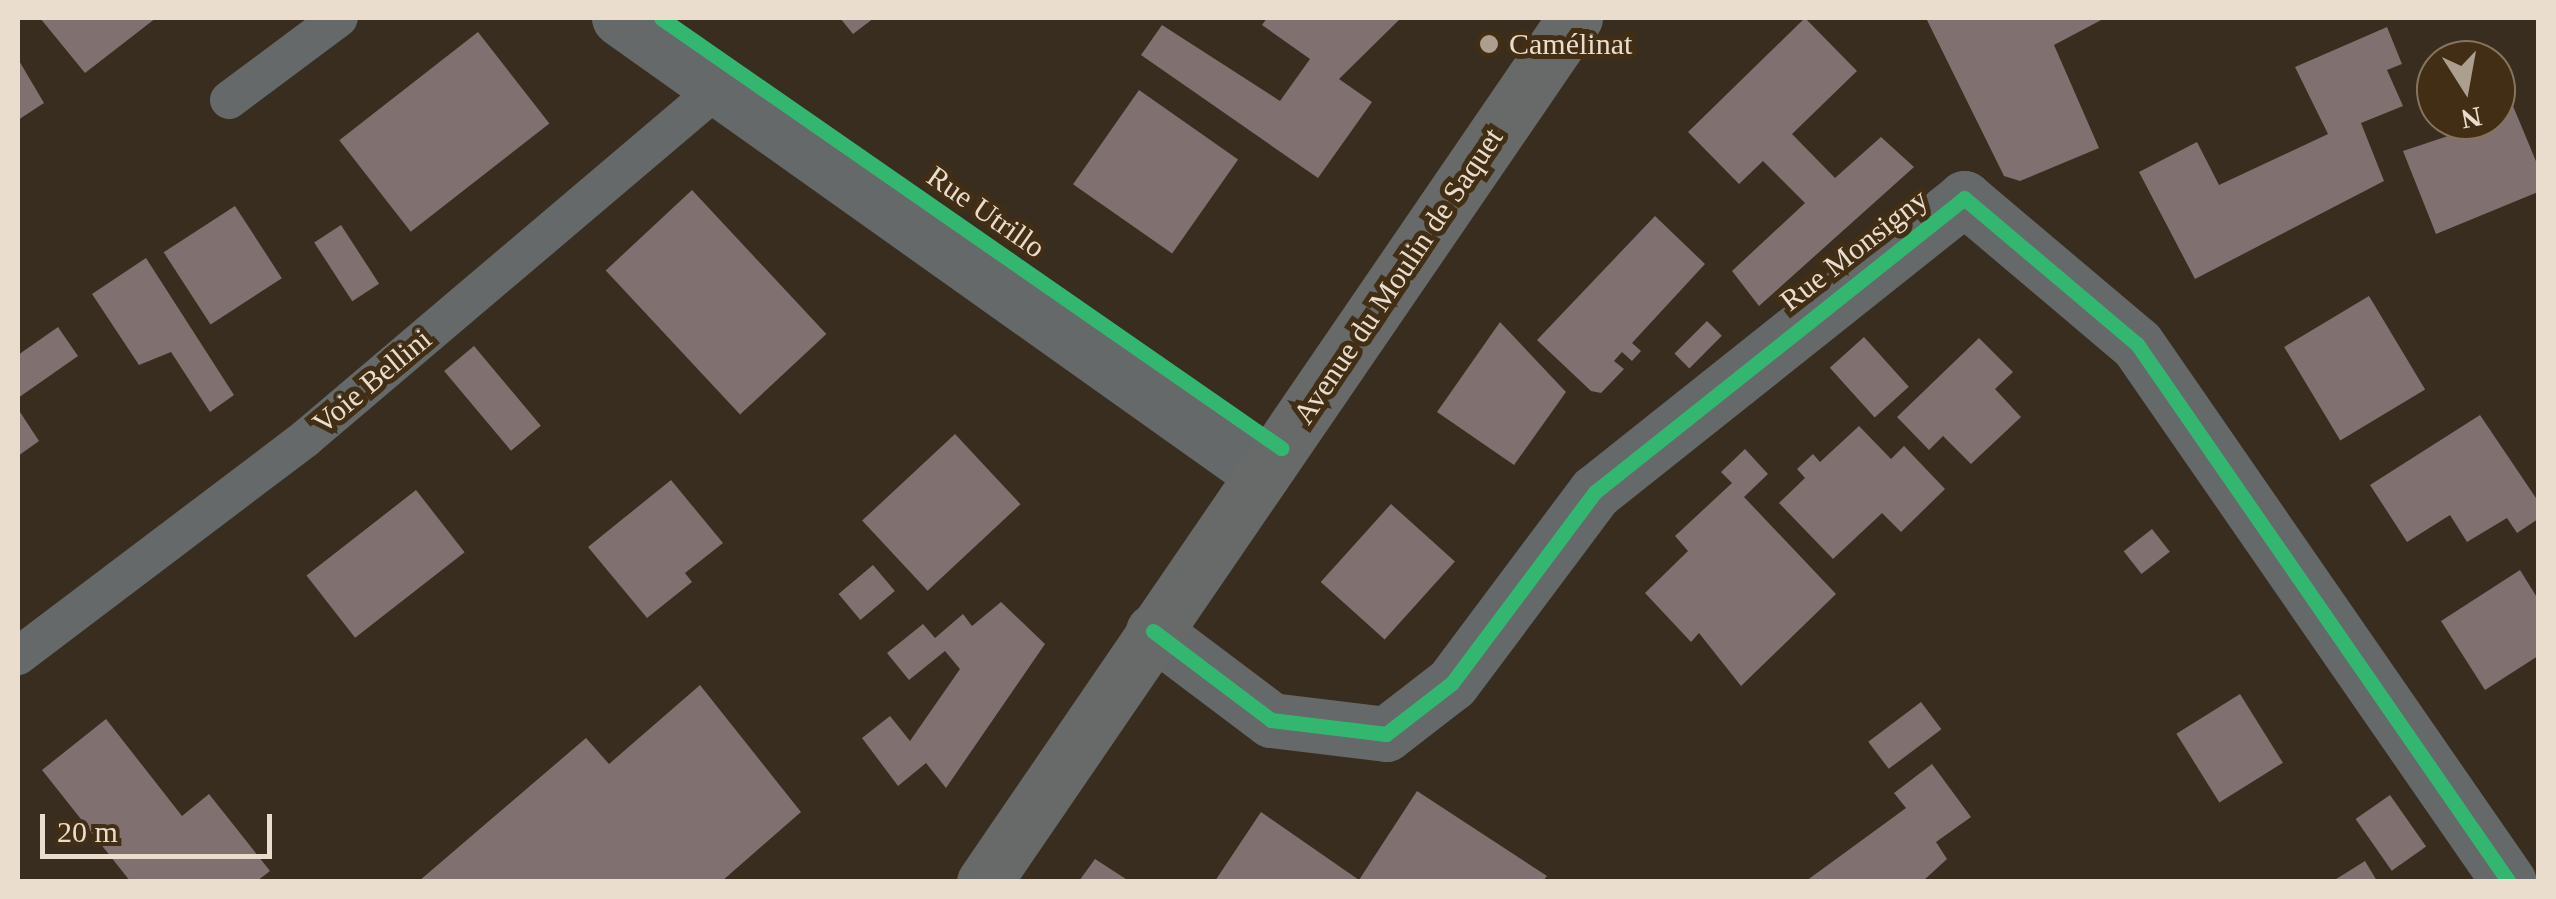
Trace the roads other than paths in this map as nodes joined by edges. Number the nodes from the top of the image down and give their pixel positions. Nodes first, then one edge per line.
1 (339, 18) edge
2 (619, 18) edge
3 (1574, 18) edge
4 (715, 90) junction
5 (229, 100) dead end
6 (1262, 475) junction
7 (1153, 631) junction
8 (18, 656) edge
9 (984, 882) edge
10 (2509, 882) edge

1 - 5 lane
2 - 4 street, Rue Utrillo
3 - 6 main road, Avenue du Moulin de Saquet
4 - 6 street, Rue Utrillo
4 - 8 lane, Voie Bellini
6 - 7 main road, Avenue du Moulin de Saquet
7 - 9 main road, Avenue du Moulin de Saquet
7 - 10 street, Rue Monsigny

